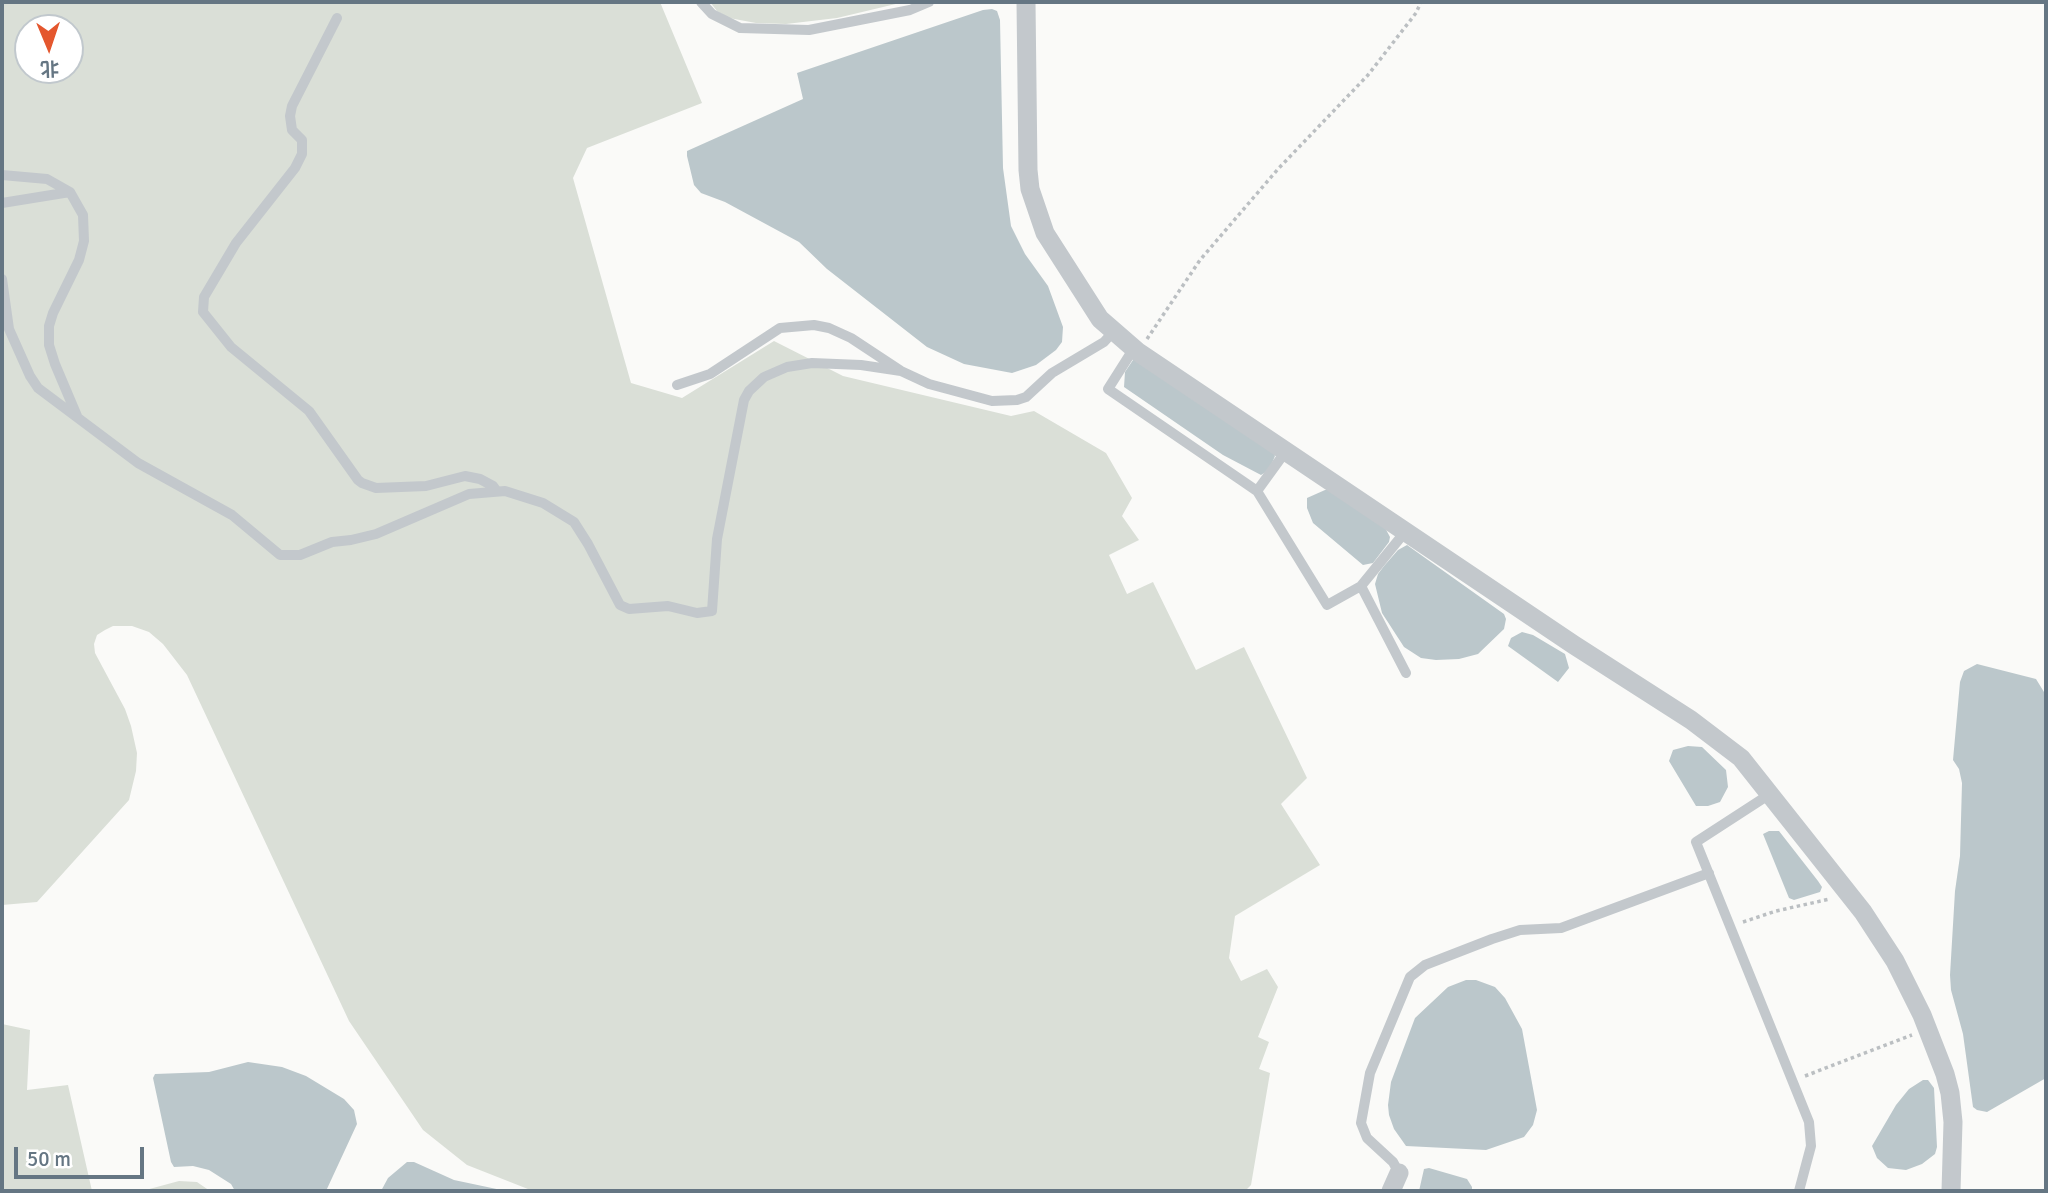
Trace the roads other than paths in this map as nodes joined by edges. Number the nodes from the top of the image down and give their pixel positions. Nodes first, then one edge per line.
1 (701, 2) edge
2 (929, 2) edge
3 (1026, 2) edge
4 (337, 18) dead end
5 (2, 174) edge
6 (70, 192) junction
7 (2, 203) edge
8 (2, 279) edge
9 (1113, 332) junction
10 (1136, 350) junction
11 (901, 371) junction
12 (677, 385) dead end
13 (77, 416) junction
14 (1286, 452) junction
15 (496, 491) junction
16 (1256, 491) junction
17 (1405, 532) junction
18 (1361, 586) junction
19 (1406, 673) dead end
20 (1771, 793) junction
21 (1709, 873) junction
22 (1395, 1182) edge
23 (1799, 1191) edge
24 (1951, 1191) edge

1 - 2 lane
3 - 9 street
4 - 15 lane
5 - 6 lane
6 - 7 lane
6 - 13 lane
8 - 13 lane
9 - 10 street
9 - 11 lane
10 - 14 street
10 - 16 lane
11 - 12 lane
11 - 15 lane
13 - 15 lane
14 - 16 lane
14 - 17 street
16 - 18 lane
17 - 18 lane
17 - 20 street
18 - 19 lane
20 - 21 lane
20 - 24 street
21 - 22 lane
21 - 23 lane

